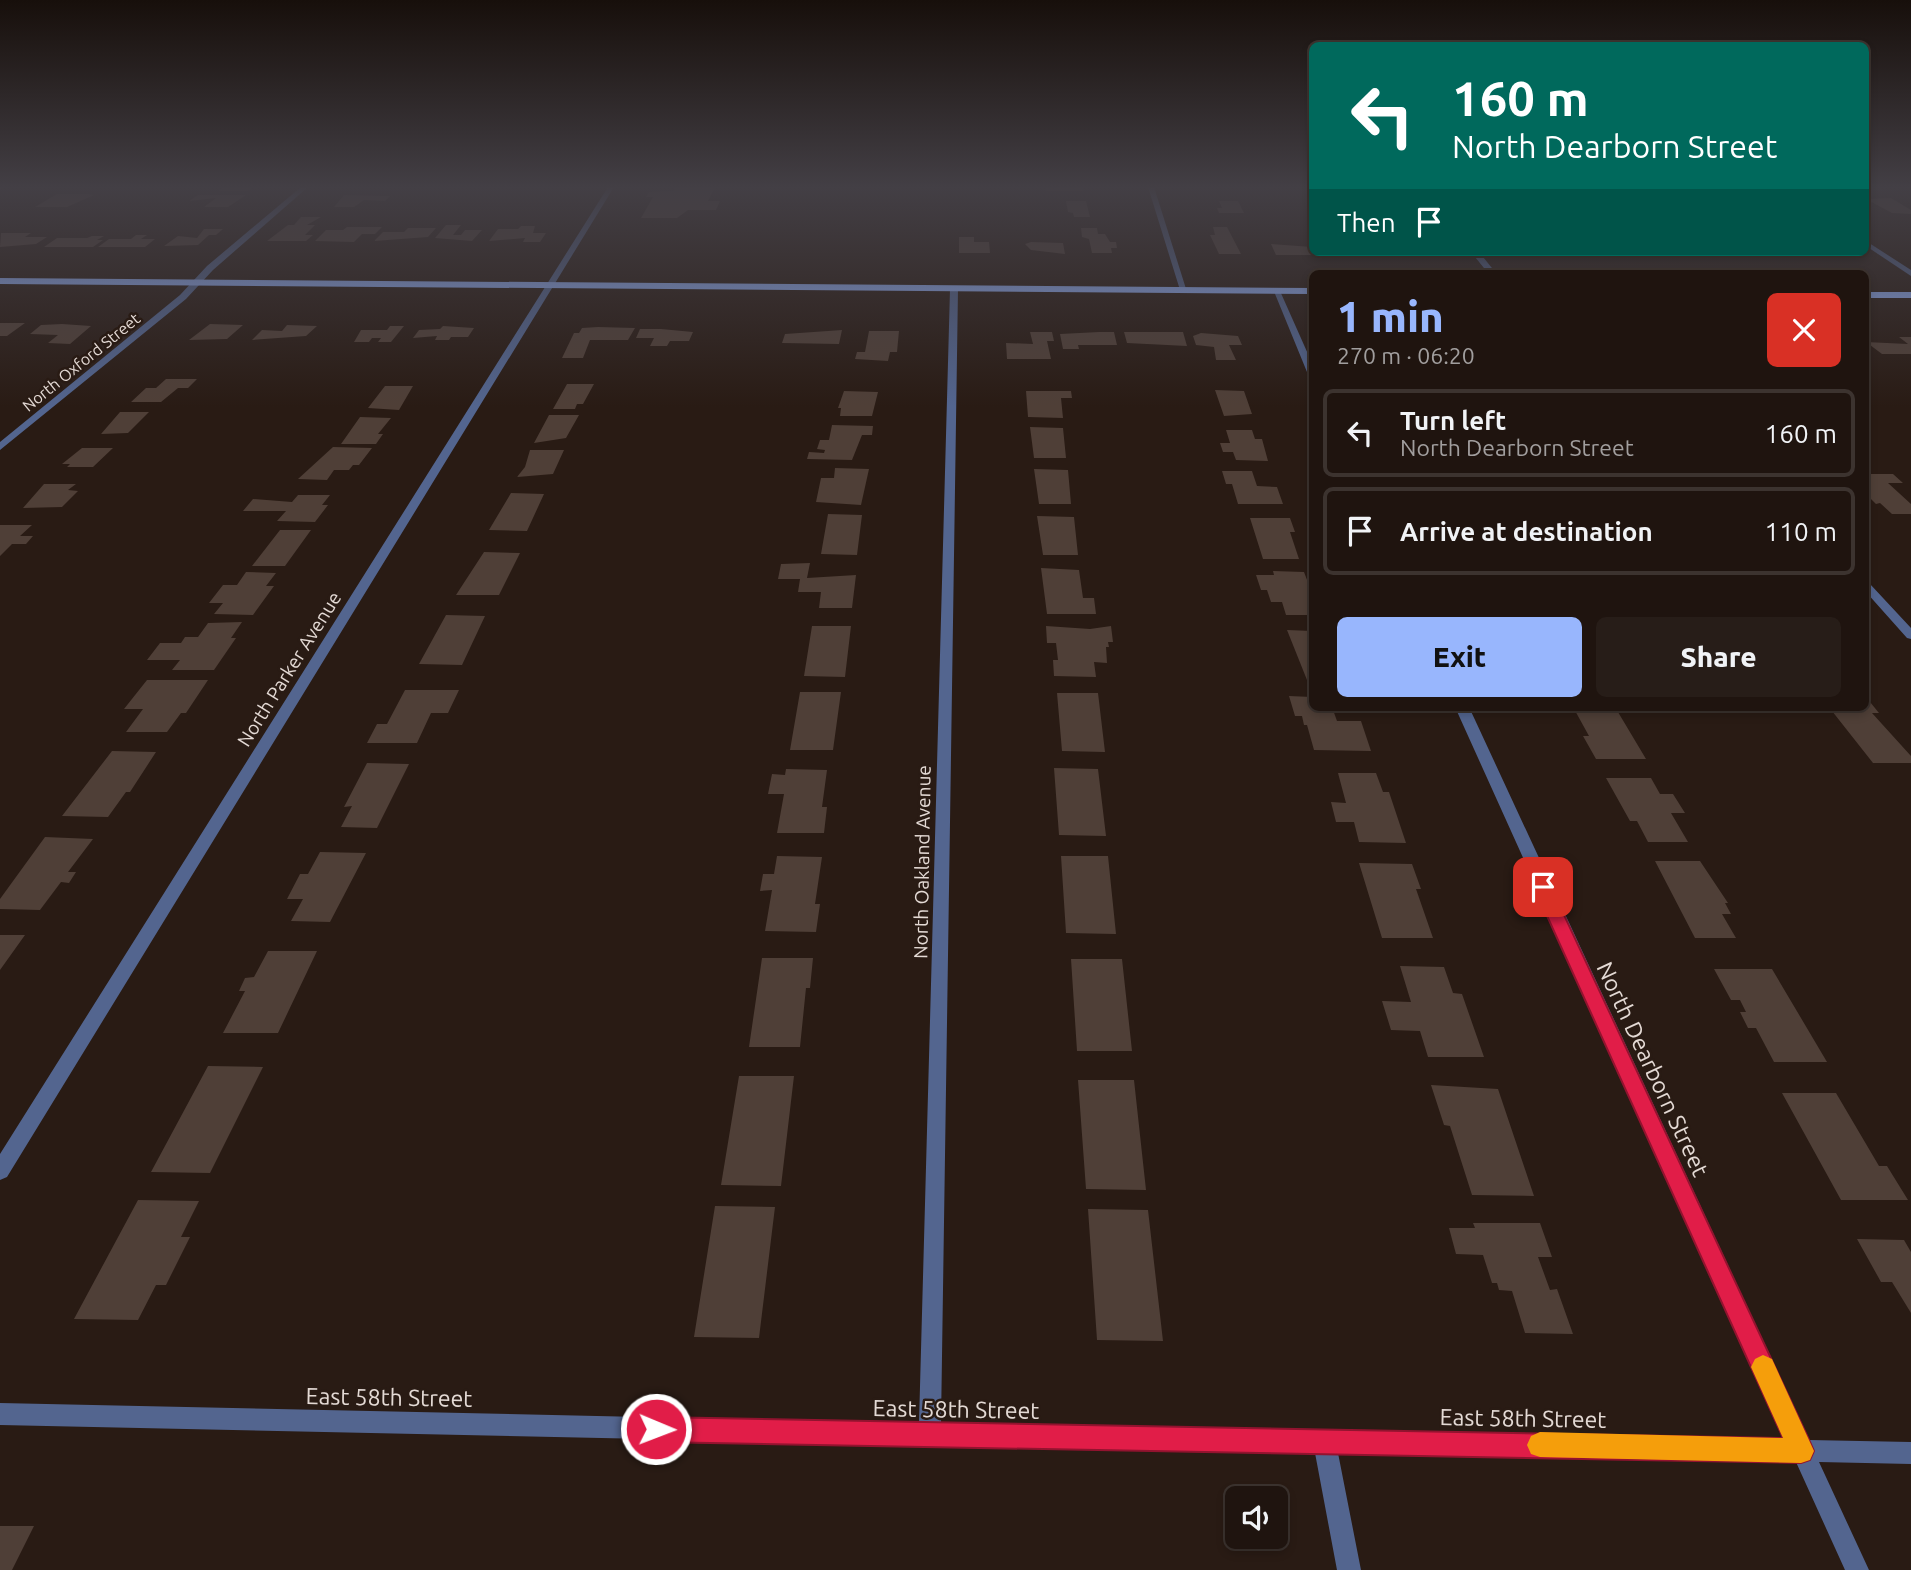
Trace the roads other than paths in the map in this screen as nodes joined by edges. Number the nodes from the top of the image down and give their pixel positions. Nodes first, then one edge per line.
1 (221, 260) edge
2 (566, 260) edge
3 (1174, 260) edge
4 (1891, 260) edge
5 (1911, 274) edge
6 (0, 281) edge
7 (195, 283) junction
8 (550, 286) junction
9 (954, 289) junction
10 (1184, 290) junction
11 (1276, 291) junction
12 (1309, 291) edge
13 (1869, 295) edge
14 (1910, 296) edge
15 (1309, 365) edge
16 (0, 447) edge
17 (1869, 589) edge
18 (1911, 635) edge
19 (1464, 711) edge
20 (0, 1171) edge
21 (0, 1414) edge
22 (930, 1436) junction
23 (1324, 1440) junction
24 (1801, 1451) junction
25 (1911, 1453) edge
26 (1349, 1570) edge
27 (1857, 1570) edge

1 - 7 street, North Oxford Street
2 - 8 street, North Parker Avenue
3 - 10 street
4 - 5 street
6 - 7 main road
7 - 8 main road
7 - 16 street, North Oxford Street
8 - 9 main road
8 - 20 street, North Parker Avenue
9 - 10 main road
9 - 22 street, North Oakland Avenue
10 - 11 main road
11 - 12 main road
11 - 15 street
13 - 14 main road
17 - 18 street
19 - 24 street, North Dearborn Street
21 - 22 street, East 58th Street
22 - 23 street, East 58th Street
23 - 24 street, East 58th Street
23 - 26 street
24 - 25 street, East 58th Street
24 - 27 street, North Dearborn Street

